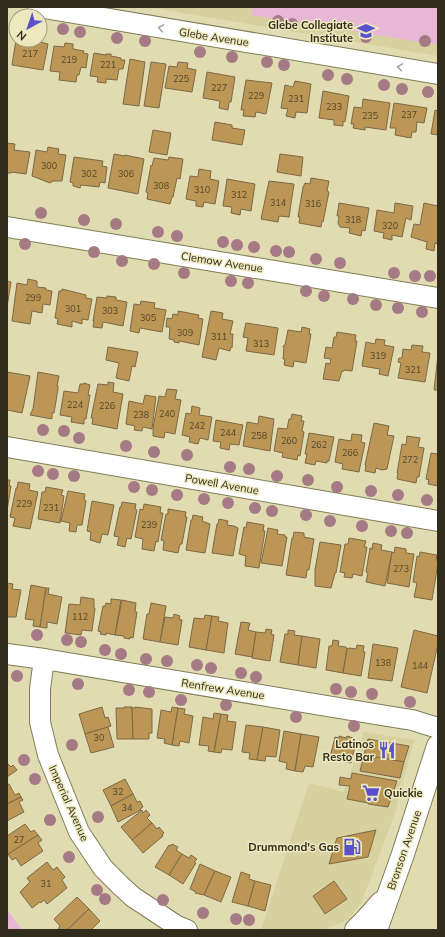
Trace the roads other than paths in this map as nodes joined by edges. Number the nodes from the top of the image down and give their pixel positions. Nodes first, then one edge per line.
1 (38, 7) edge
2 (438, 74) edge
3 (7, 227) edge
4 (438, 298) edge
5 (7, 447) edge
6 (438, 521) edge
7 (7, 654) edge
8 (44, 659) junction
9 (438, 728) edge
10 (438, 746) edge
11 (392, 887) junction
12 (184, 930) edge
13 (356, 930) edge
14 (376, 930) edge

2 -> 1 street, Glebe Avenue
3 - 4 street, Clemow Avenue
5 - 6 street, Powell Avenue
7 - 8 street, Renfrew Avenue
8 - 9 street, Renfrew Avenue
8 - 12 street, Imperial Avenue
10 - 11 main road, Bronson Avenue
11 - 13 main road
11 - 14 main road, Bronson Avenue

